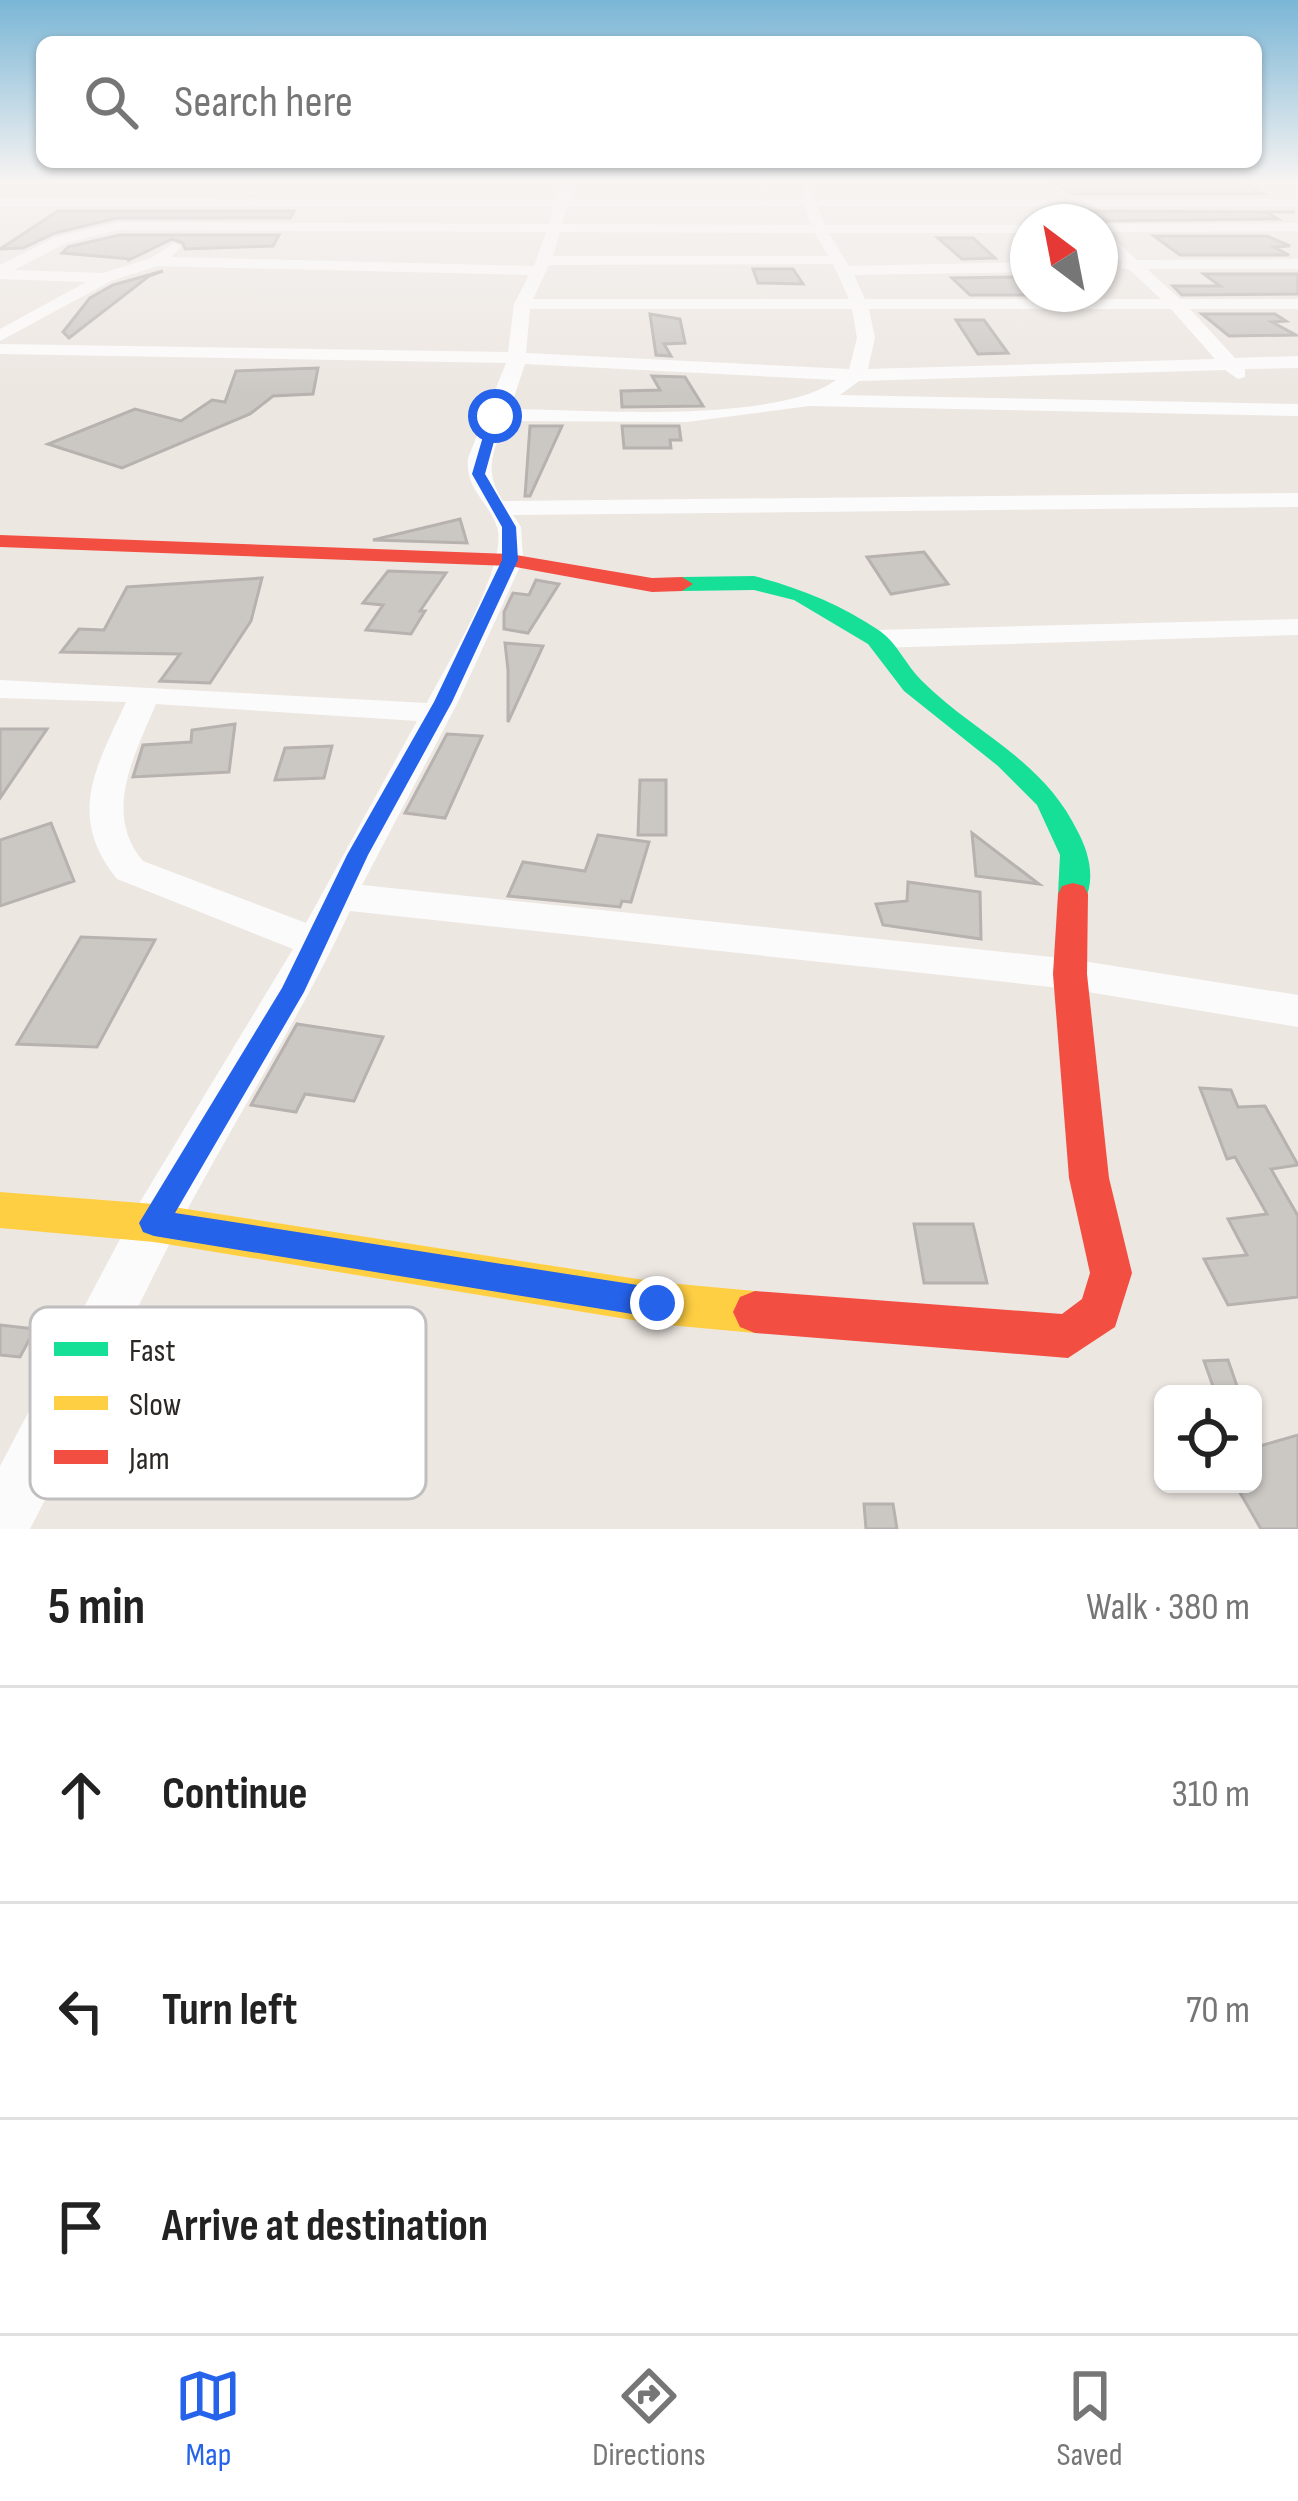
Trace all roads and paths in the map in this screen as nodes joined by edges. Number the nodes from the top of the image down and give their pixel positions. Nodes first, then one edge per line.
1 (33, 251) edge
2 (168, 251) edge
3 (544, 251) edge
4 (834, 251) edge
5 (1119, 251) edge
6 (156, 261) junction
7 (1298, 264) edge
8 (842, 265) junction
9 (1118, 265) edge
10 (1131, 265) junction
11 (1010, 267) edge
12 (1, 270) edge
13 (105, 278) junction
14 (535, 279) junction
15 (1174, 303) junction
16 (1298, 304) edge
17 (862, 306) junction
18 (0, 336) edge
19 (0, 349) edge
20 (516, 358) junction
21 (1298, 362) edge
22 (1230, 364) junction
23 (856, 375) junction
24 (814, 400) junction
25 (1271, 410) junction
26 (1298, 410) edge
27 (495, 416) junction
28 (1298, 500) edge
29 (498, 508) junction
30 (0, 541) edge
31 (510, 560) junction
32 (1298, 627) edge
33 (877, 639) junction
34 (0, 689) edge
35 (145, 694) junction
36 (437, 713) junction
37 (337, 896) junction
38 (315, 942) junction
39 (1070, 974) junction
40 (1298, 1011) edge
41 (0, 1210) edge
42 (154, 1223) junction
43 (111, 1307) edge
44 (30, 1466) edge
45 (0, 1525) edge

1 - 12 street
2 - 6 street
3 - 14 street
4 - 8 street
5 - 10 street
6 - 13 street
6 - 14 street
7 - 10 street
8 - 11 street
8 - 14 street
8 - 17 street
9 - 10 street
10 - 15 street
12 - 13 street
13 - 18 street
14 - 17 street
14 - 20 street
15 - 16 street
15 - 17 street
15 - 22 street
17 - 23 street
19 - 20 street
20 - 23 street
20 - 27 street
21 - 22 street
22 - 23 street
22 - 25 street
23 - 24 street
24 - 25 street
24 - 27 street
25 - 26 street
27 - 29 street
28 - 29 street
29 - 31 street
30 - 31 street
31 - 33 street
31 - 36 street
32 - 33 street
33 - 39 street
34 - 35 street
35 - 36 street
35 - 38 street
36 - 37 street
37 - 38 street
37 - 39 street
38 - 42 street
39 - 40 street
39 - 42 street
41 - 42 street
42 - 43 street
44 - 45 street

